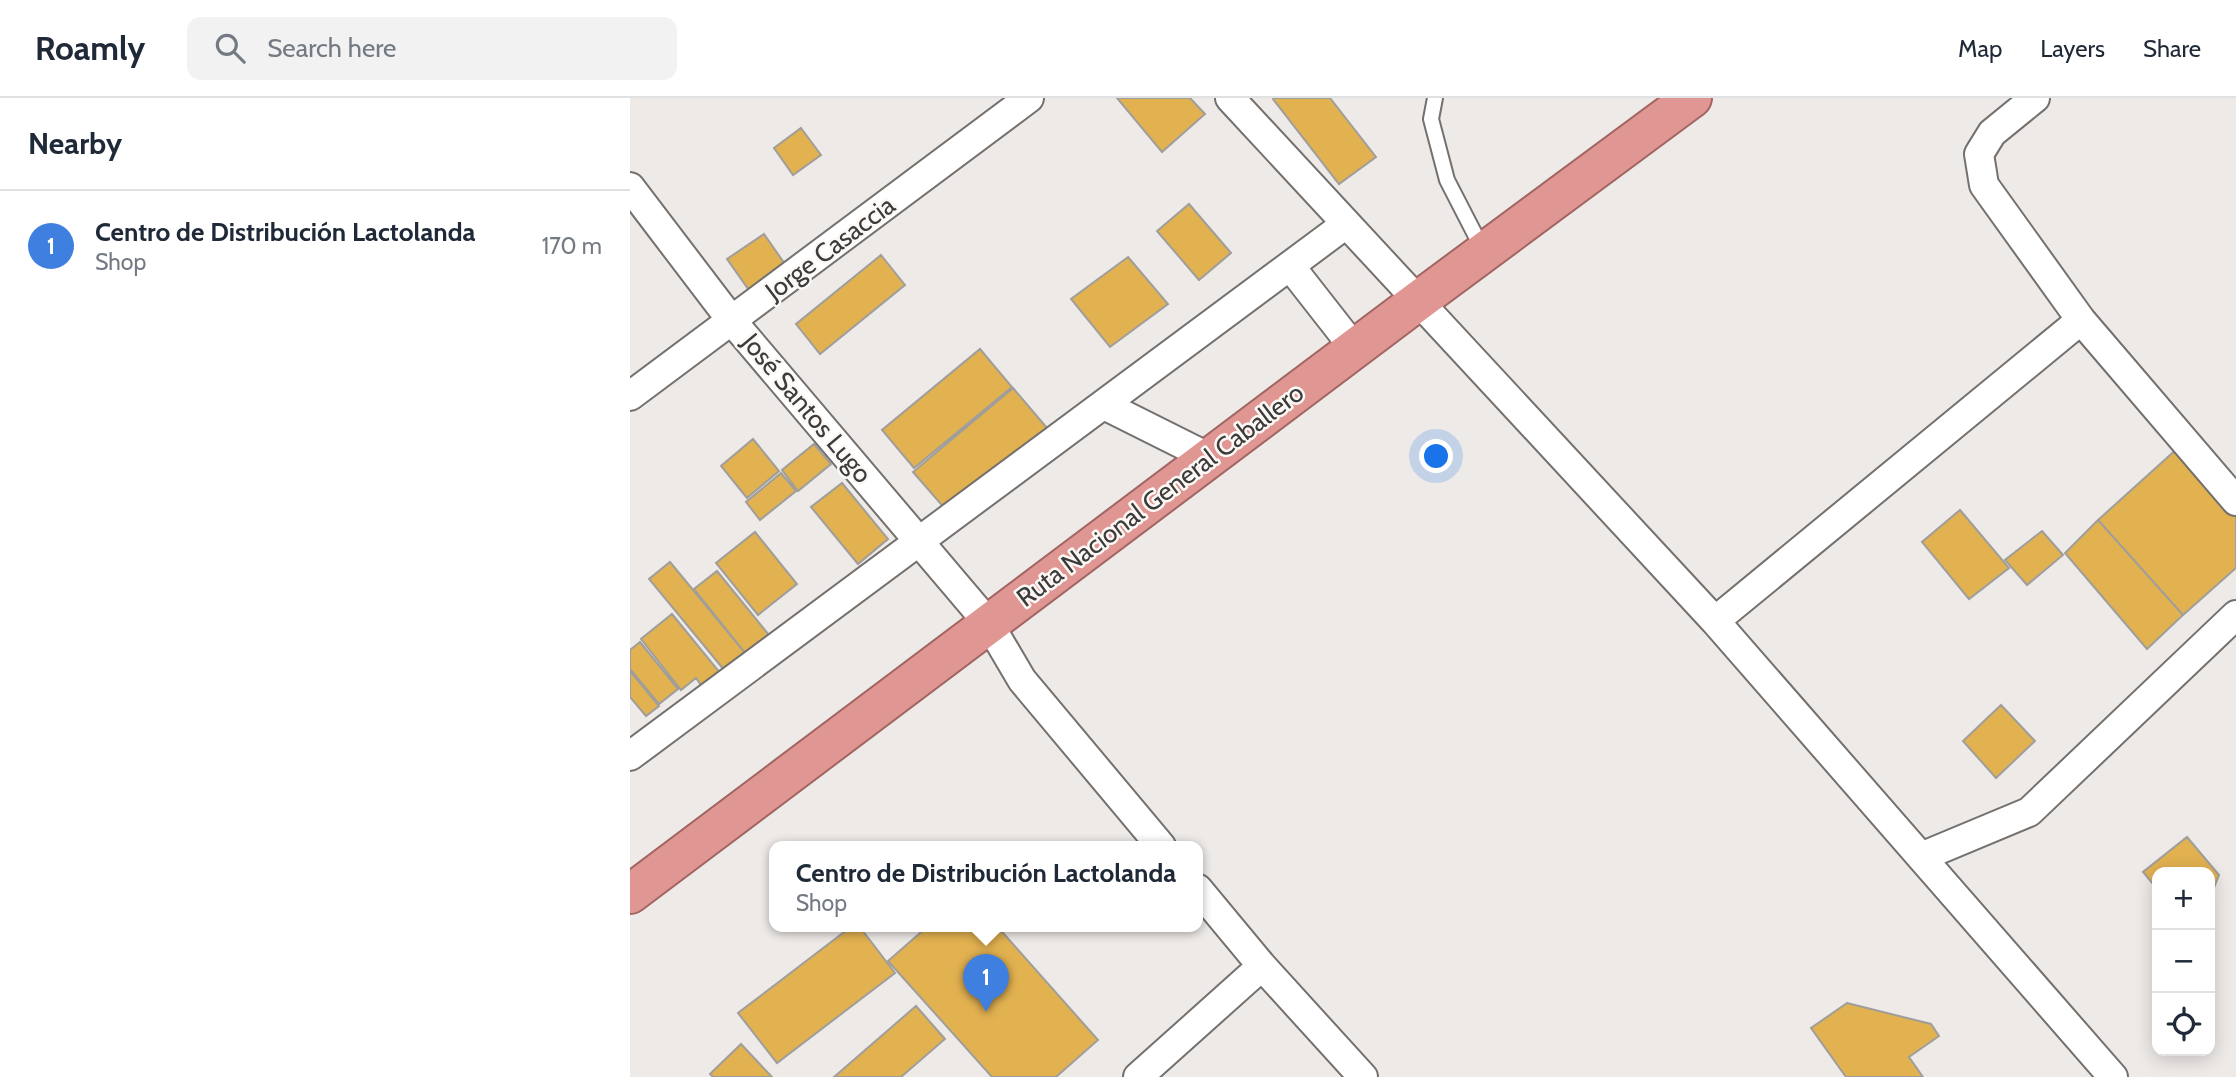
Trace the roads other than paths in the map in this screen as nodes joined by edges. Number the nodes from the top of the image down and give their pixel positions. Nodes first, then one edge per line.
1 (1230, 98) edge
2 (1435, 98) edge
3 (1692, 98) edge
4 (2035, 98) edge
5 (1017, 101) edge
6 (630, 187) edge
7 (1346, 224) junction
8 (1484, 252) junction
9 (1290, 266) junction
10 (1418, 301) junction
11 (2081, 320) junction
12 (732, 321) junction
13 (1354, 349) junction
14 (630, 396) edge
15 (1104, 405) junction
16 (1210, 458) junction
17 (2236, 501) edge
18 (920, 542) junction
19 (2236, 615) edge
20 (1715, 621) junction
21 (989, 624) junction
22 (630, 756) edge
23 (1157, 841) edge
24 (1921, 857) junction
25 (630, 894) edge
26 (1203, 896) edge
27 (1262, 966) junction
28 (1139, 1077) edge
29 (1363, 1077) edge
30 (2113, 1077) edge

1 - 7 street
2 - 8 lane
3 - 8 highway, Ruta Nacional General Caballero
4 - 11 street
5 - 12 street, Jorge Casaccia
6 - 12 street, José Santos Lugo
7 - 9 street
7 - 10 street
8 - 10 highway, Ruta Nacional General Caballero
9 - 13 street
9 - 15 street
10 - 13 highway, Ruta Nacional General Caballero
10 - 20 street
11 - 17 street
11 - 20 street
12 - 14 street, Jorge Casaccia
12 - 18 street, José Santos Lugo
13 - 16 highway, Ruta Nacional General Caballero
15 - 16 street
15 - 18 street
16 - 21 highway, Ruta Nacional General Caballero
18 - 21 street, José Santos Lugo
18 - 22 street
19 - 24 street
20 - 24 street
21 - 23 street, José Santos Lugo
21 - 25 highway, Ruta Nacional General Caballero
24 - 30 street
26 - 27 street
27 - 28 street
27 - 29 street

